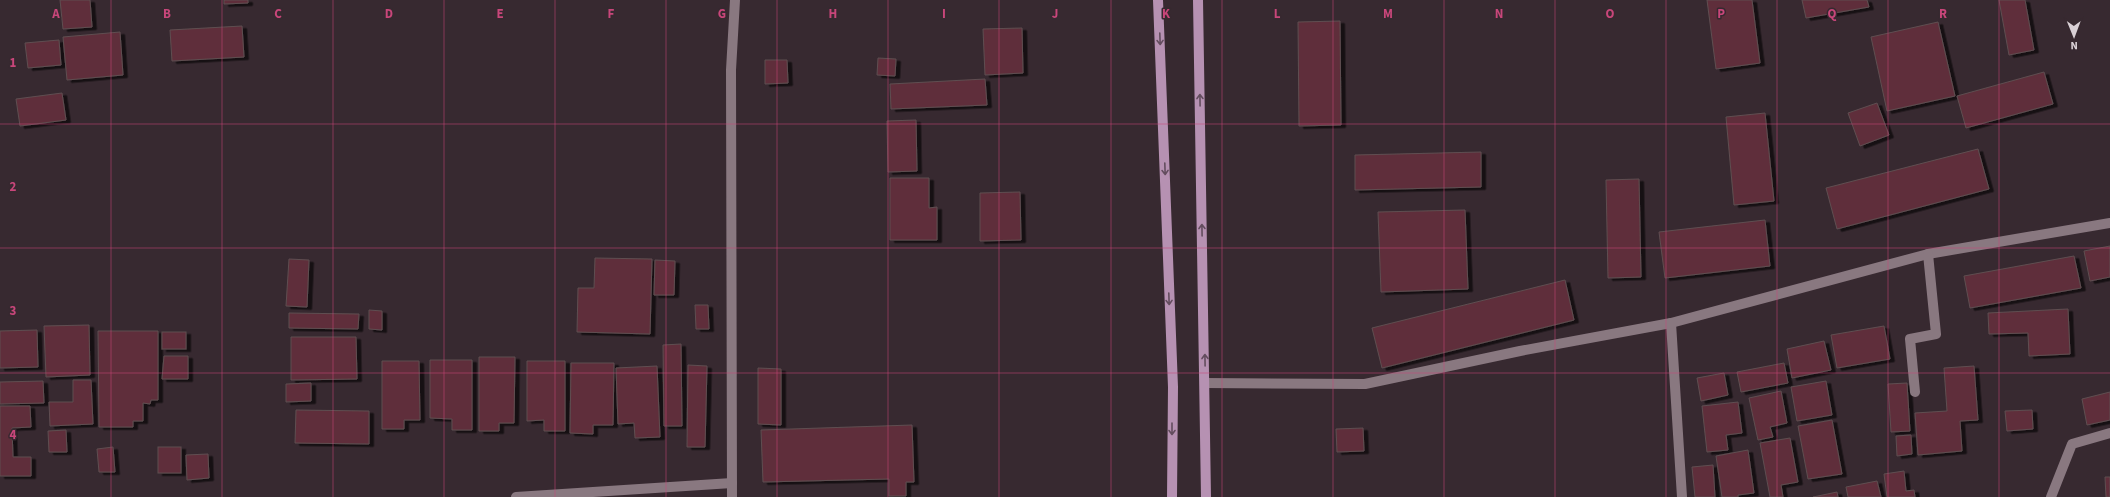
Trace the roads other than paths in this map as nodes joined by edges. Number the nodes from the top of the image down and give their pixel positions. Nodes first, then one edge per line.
1 (735, 0) edge
2 (1158, 0) edge
3 (1198, 0) edge
4 (2110, 224) edge
5 (1928, 254) junction
6 (1671, 323) junction
7 (1205, 383) junction
8 (1915, 392) dead end
9 (2110, 434) edge
10 (732, 483) junction
11 (516, 497) edge
12 (732, 497) edge
13 (1172, 497) edge
14 (1206, 497) edge
15 (1682, 497) edge
16 (2052, 497) edge

1 - 10 street
2 -> 13 main road
7 -> 3 main road
4 - 5 street
5 - 6 street
5 - 8 street
6 - 7 street
6 - 15 street
7 - 14 main road
9 - 16 street
10 - 11 street
10 - 12 street

